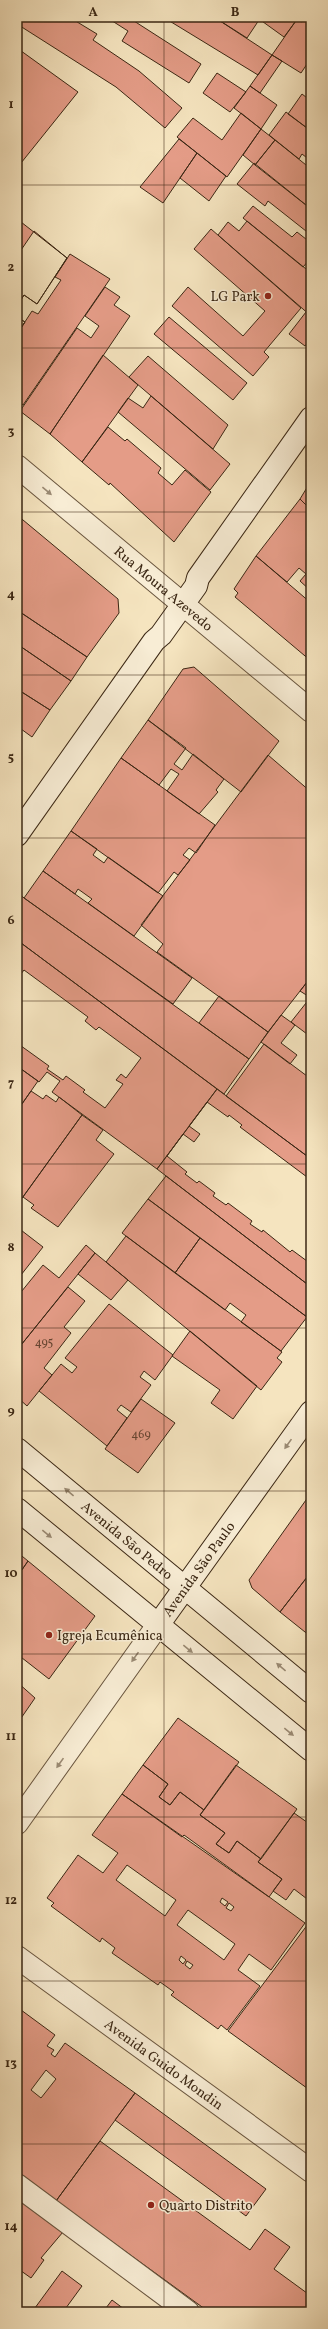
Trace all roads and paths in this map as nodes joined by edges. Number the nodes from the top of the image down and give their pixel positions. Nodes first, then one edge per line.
1 (311, 418) edge
2 (17, 466) edge
3 (180, 602) junction
4 (311, 711) edge
5 (17, 835) edge
6 (311, 1412) edge
7 (17, 1449) edge
8 (17, 1510) edge
9 (186, 1588) junction
10 (158, 1625) junction
11 (311, 1692) edge
12 (311, 1750) edge
13 (17, 1823) edge
14 (17, 1958) edge
15 (311, 2171) edge
16 (17, 2185) edge
17 (188, 2312) edge

1 - 3 street
2 -> 3 street, Rua Moura Azevedo
3 - 4 street, Rua Moura Azevedo
3 - 5 street
6 -> 9 street, Avenida São Paulo
9 -> 7 street, Avenida São Pedro
8 -> 10 street
9 - 10 street, Avenida São Paulo
11 -> 9 street, Avenida São Pedro
10 -> 12 street
10 -> 13 street, Avenida São Paulo
14 - 15 street, Avenida Guido Mondin
16 - 17 street

